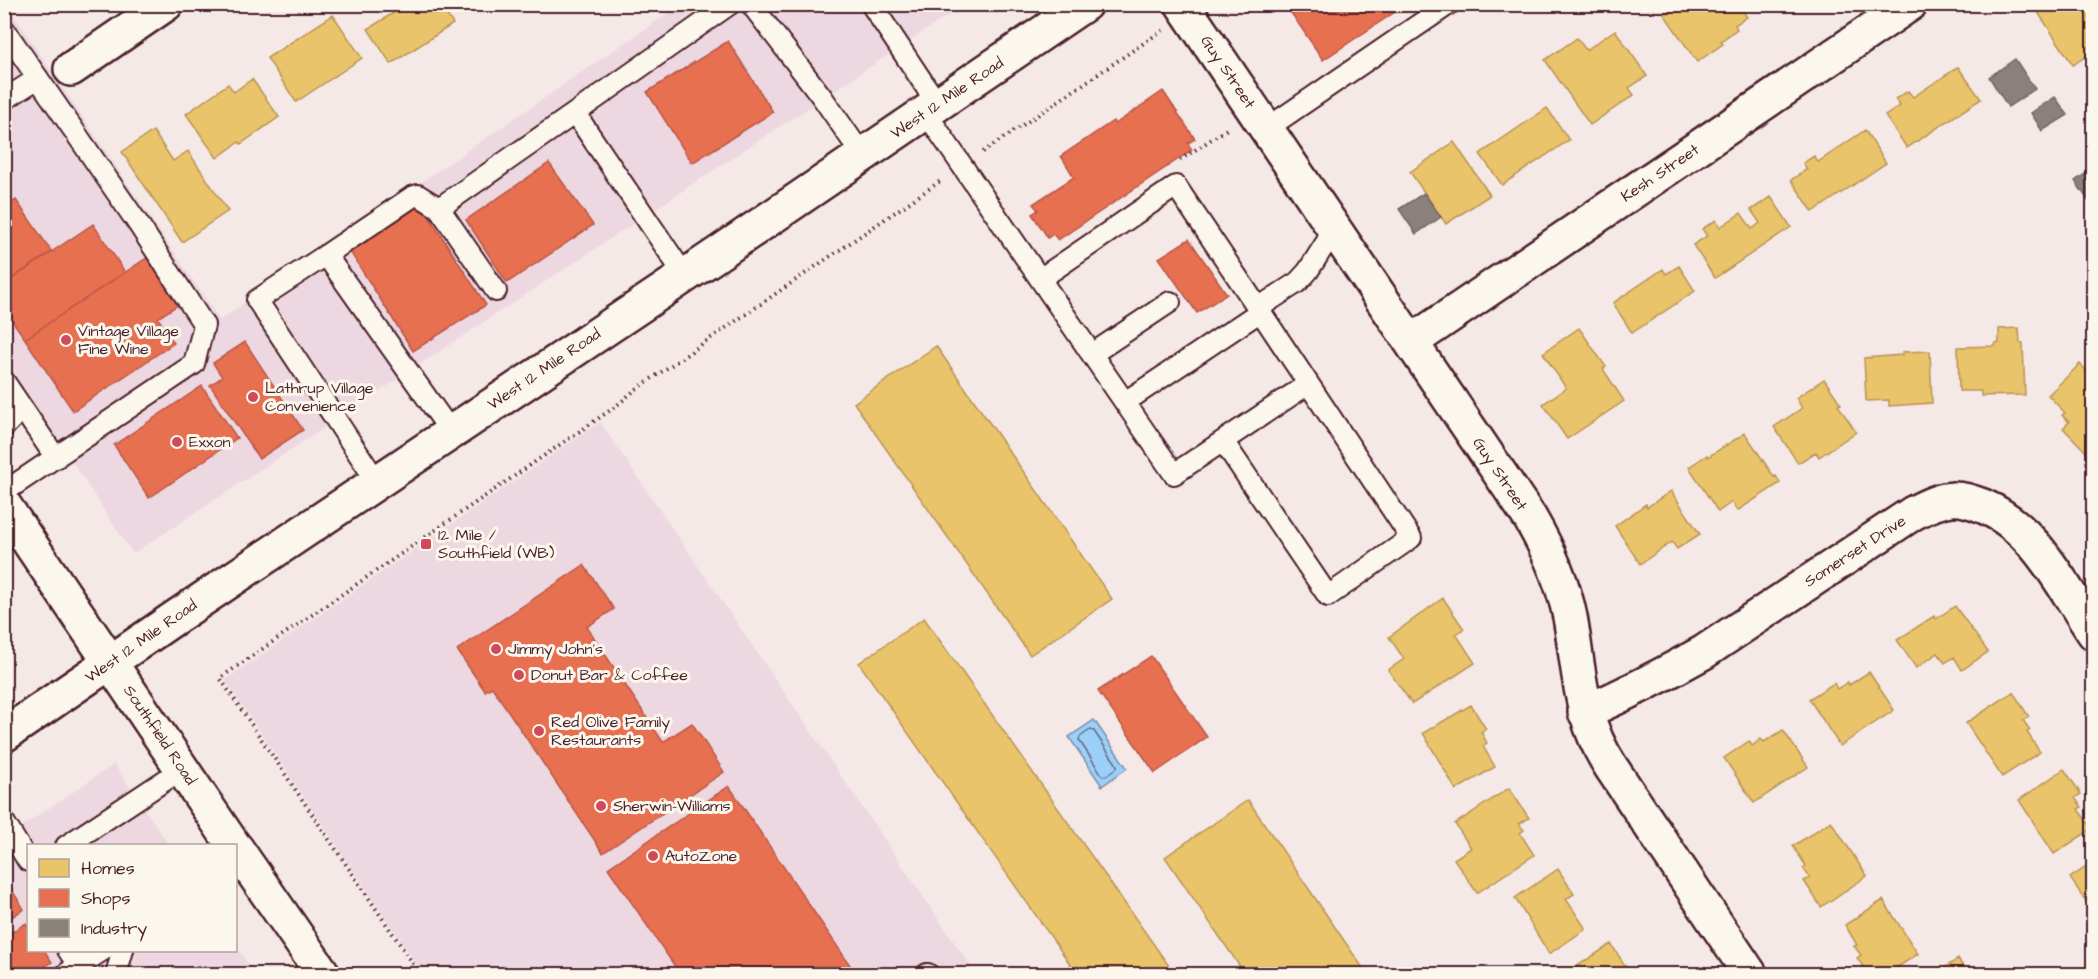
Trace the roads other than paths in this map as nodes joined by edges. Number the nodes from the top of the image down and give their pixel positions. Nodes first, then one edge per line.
1 (166, 4) edge
2 (730, 4) edge
3 (751, 4) edge
4 (871, 4) edge
5 (1449, 4) edge
6 (1910, 4) edge
7 (1063, 10) edge
8 (1173, 17) edge
9 (4, 29) edge
10 (71, 69) dead end
11 (38, 78) junction
12 (4, 100) edge
13 (932, 109) junction
14 (575, 113) junction
15 (1266, 129) junction
16 (862, 156) junction
17 (439, 208) junction
18 (1334, 230) junction
19 (326, 255) junction
20 (685, 276) junction
21 (1040, 279) junction
22 (496, 291) dead end
23 (1170, 302) dead end
24 (1259, 310) junction
25 (1411, 342) junction
26 (1092, 354) junction
27 (4, 381) edge
28 (1308, 384) junction
29 (1125, 402) junction
30 (22, 408) junction
31 (4, 427) edge
32 (451, 432) junction
33 (1223, 441) junction
34 (56, 458) junction
35 (377, 482) junction
36 (4, 492) edge
37 (4, 505) edge
38 (2094, 633) edge
39 (111, 662) junction
40 (1585, 712) junction
41 (4, 735) edge
42 (182, 768) junction
43 (4, 822) edge
44 (69, 844) edge
45 (231, 844) edge
46 (237, 854) edge
47 (27, 859) edge
48 (101, 952) edge
49 (123, 952) edge
50 (71, 964) edge
51 (116, 975) edge
52 (322, 975) edge
53 (1750, 975) edge

1 - 10 street
2 - 14 lane
3 - 16 lane
4 - 13 lane
5 - 15 lane
6 - 25 street, Kesh Street
7 - 13 street, West 12 Mile Road
8 - 15 street, Guy Street
9 - 11 lane
11 - 12 lane
11 - 34 lane
13 - 16 street, West 12 Mile Road
13 - 21 lane
14 - 17 lane
14 - 20 lane
15 - 18 street, Guy Street
16 - 20 street, West 12 Mile Road
17 - 19 lane
17 - 22 lane
18 - 24 lane
18 - 25 street, Guy Street
19 - 32 lane
19 - 35 lane
20 - 32 street, West 12 Mile Road
21 - 24 lane
21 - 26 lane
23 - 26 lane
24 - 28 lane
24 - 29 lane
25 - 40 street, Guy Street
26 - 29 lane
27 - 30 lane
28 - 33 lane
28 - 33 lane
29 - 33 lane
30 - 31 lane
30 - 34 lane
32 - 35 street, West 12 Mile Road
34 - 36 lane
35 - 39 street, West 12 Mile Road
37 - 39 street, Southfield Road
38 - 40 street, Somerset Drive
39 - 41 street, West 12 Mile Road
39 - 42 street, Southfield Road
40 - 53 street, Guy Street
42 - 44 lane
42 - 45 street, Southfield Road
43 - 47 lane
46 - 52 street, Southfield Road
48 - 50 lane
49 - 51 lane

